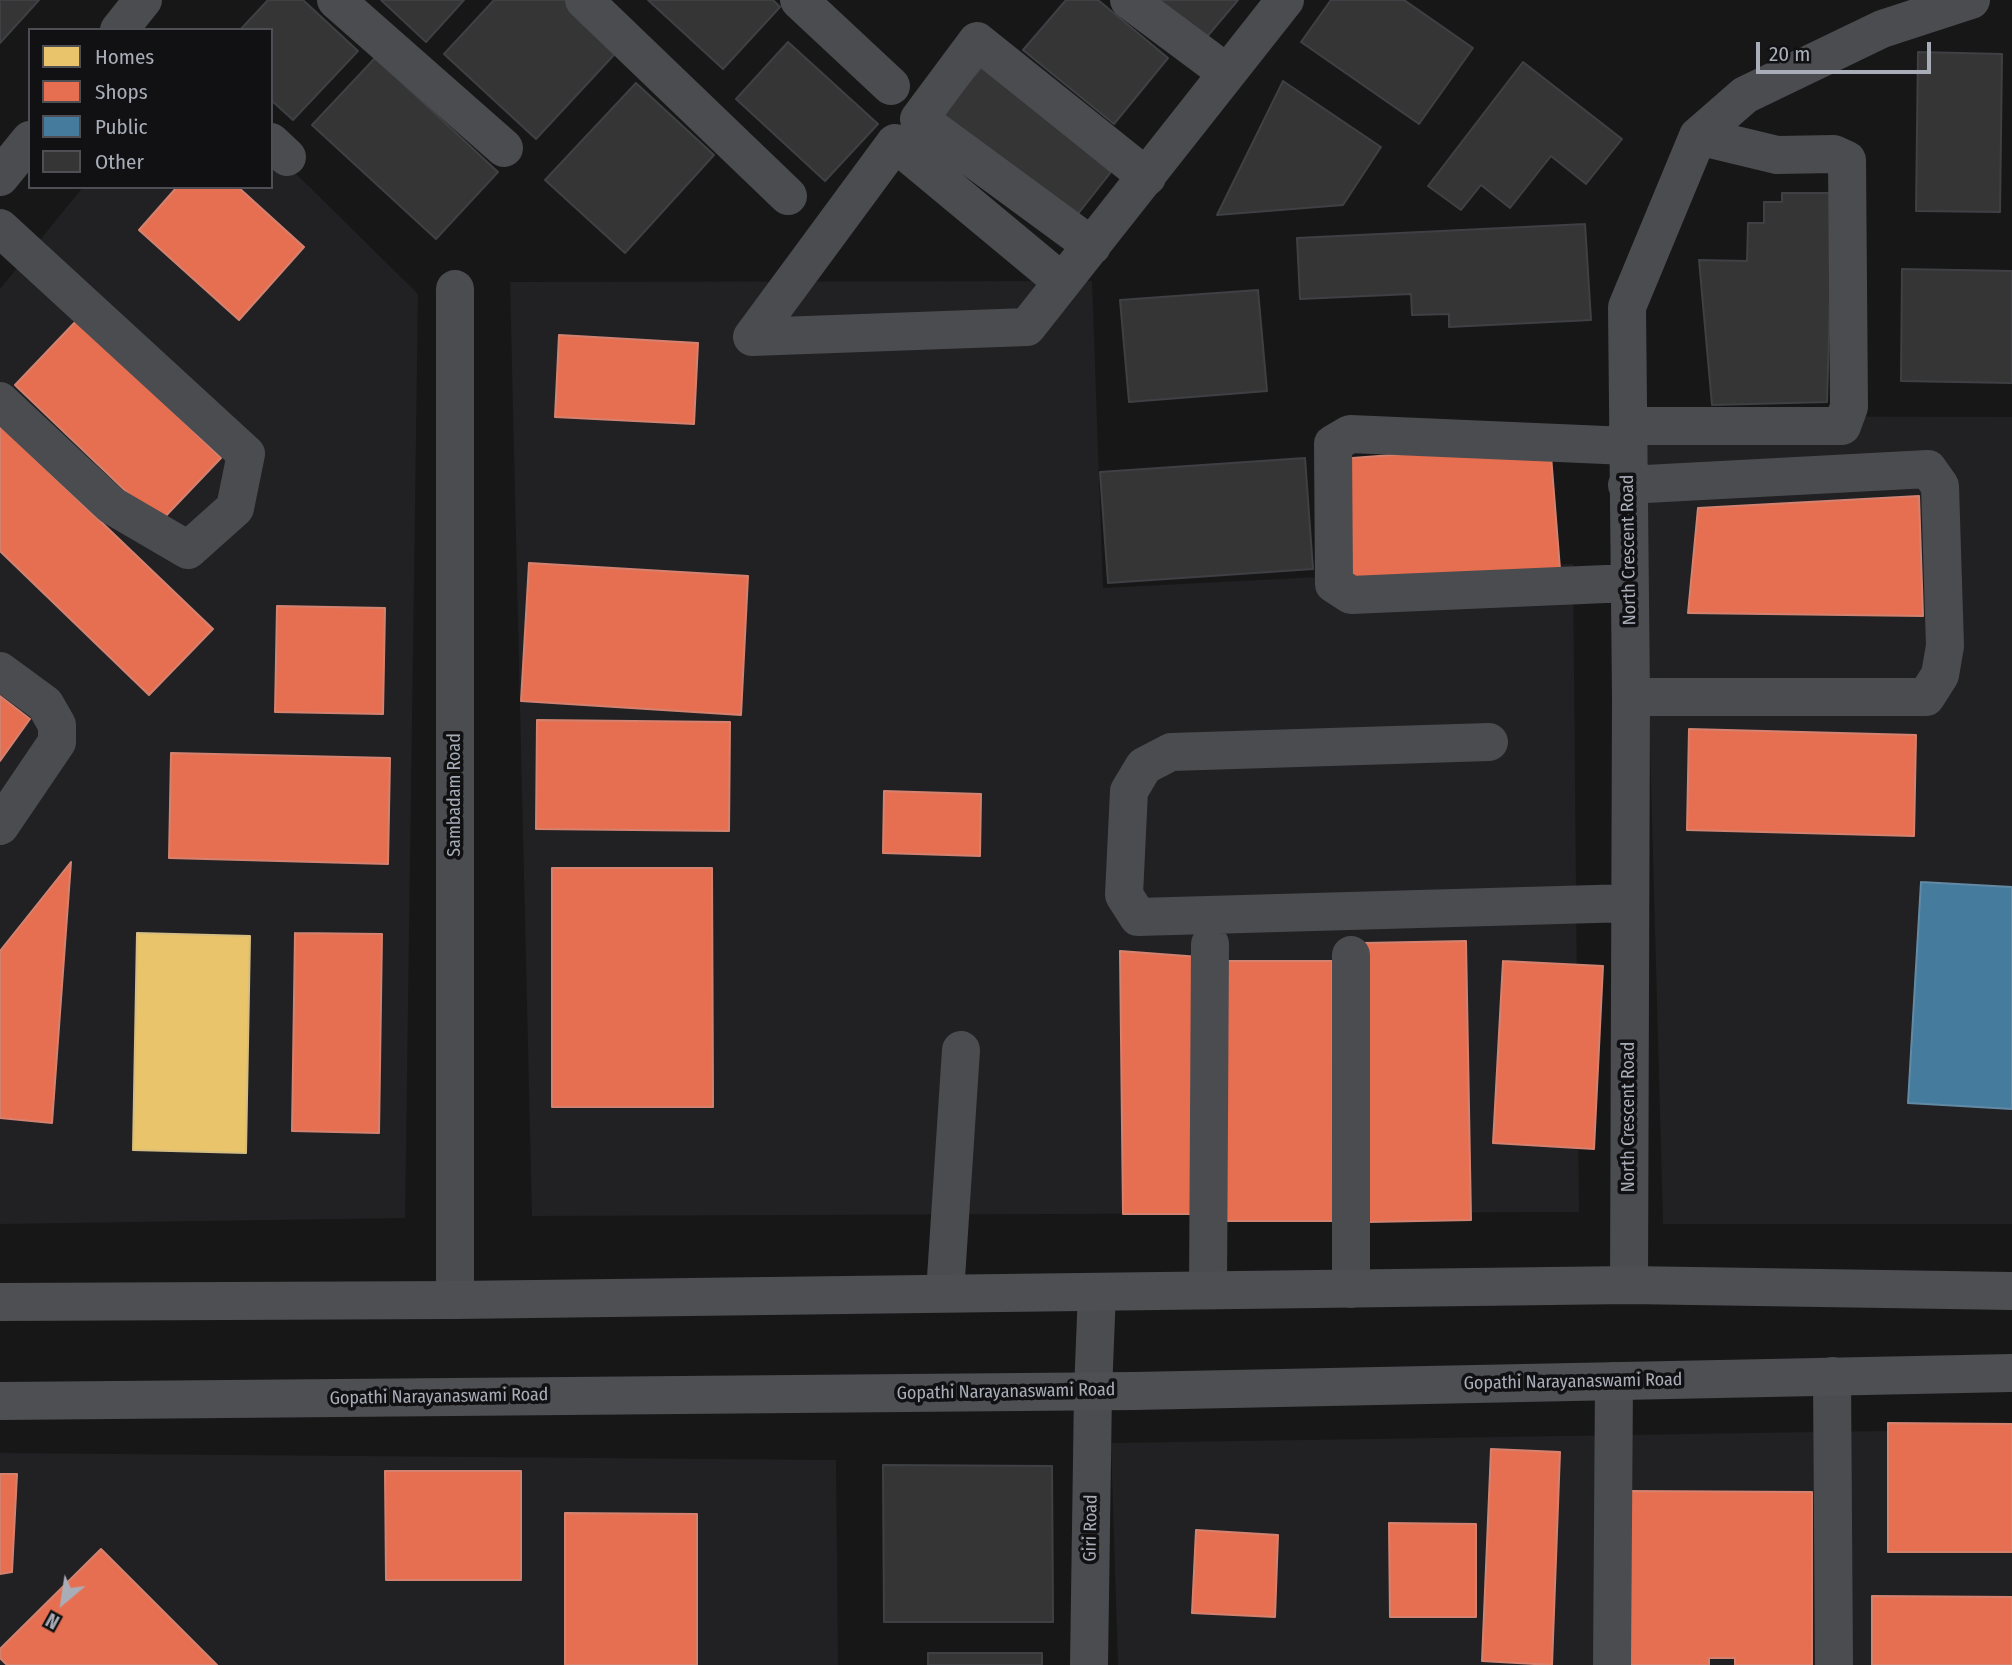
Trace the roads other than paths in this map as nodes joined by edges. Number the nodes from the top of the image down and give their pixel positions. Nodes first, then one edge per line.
1 (336, 0) edge
2 (584, 0) edge
3 (799, 0) edge
4 (1129, 0) edge
5 (1284, 0) edge
6 (1971, 0) edge
7 (1227, 73) junction
8 (891, 86) dead end
9 (1698, 136) junction
10 (28, 142) edge
11 (504, 149) dead end
12 (0, 177) edge
13 (1147, 177) junction
14 (788, 196) dead end
15 (0, 228) edge
16 (1093, 246) junction
17 (1061, 281) junction
18 (455, 289) dead end
19 (0, 401) edge
20 (1628, 436) junction
21 (1627, 485) junction
22 (1629, 583) junction
23 (0, 671) edge
24 (1631, 696) junction
25 (1489, 742) dead end
26 (0, 827) edge
27 (1630, 903) junction
28 (1210, 944) dead end
29 (1351, 955) dead end
30 (961, 1050) dead end
31 (1629, 1285) junction
32 (1351, 1289) junction
33 (1208, 1290) junction
34 (2012, 1291) edge
35 (1097, 1292) junction
36 (945, 1293) junction
37 (455, 1300) junction
38 (0, 1302) edge
39 (2012, 1373) edge
40 (1832, 1376) junction
41 (1614, 1381) junction
42 (1093, 1391) junction
43 (0, 1401) edge
44 (1089, 1665) edge
45 (1612, 1665) edge
46 (1834, 1665) edge

1 - 11 street
2 - 14 street
3 - 8 street
4 - 7 street
5 - 7 street
6 - 9 street, North Crescent Road
7 - 13 street
9 - 20 street, North Crescent Road
9 - 20 street
10 - 12 street
13 - 16 street
13 - 16 street
15 - 19 street
16 - 17 street
17 - 17 street
18 - 37 street, Sambadam Road
20 - 21 street, North Crescent Road
20 - 22 street
21 - 22 street, North Crescent Road
21 - 24 street
22 - 24 street, North Crescent Road
23 - 26 street
24 - 27 street, North Crescent Road
25 - 27 street
27 - 31 street, North Crescent Road
28 - 33 street
29 - 32 street
30 - 36 street
31 - 32 main road
31 - 34 main road
32 - 33 main road
33 - 35 main road
35 - 36 main road
35 - 42 street, Giri Road
36 - 37 main road
37 - 38 main road
39 - 40 main road, Gopathi Narayanaswami Road
40 - 41 main road, Gopathi Narayanaswami Road
40 - 46 street
41 - 42 main road, Gopathi Narayanaswami Road
41 - 45 street
42 - 43 main road, Gopathi Narayanaswami Road
42 - 44 street, Giri Road

